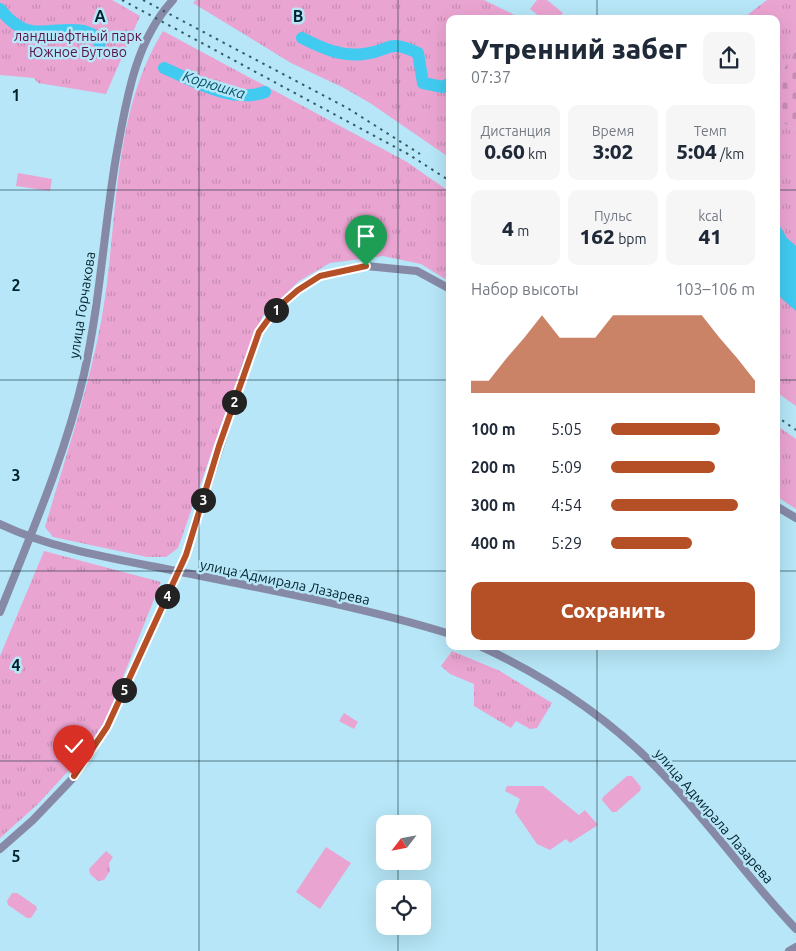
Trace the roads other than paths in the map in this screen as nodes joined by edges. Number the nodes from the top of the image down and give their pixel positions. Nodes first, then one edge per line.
1 (174, 0) edge
2 (446, 287) edge
3 (780, 508) edge
4 (796, 518) edge
5 (0, 524) edge
6 (30, 537) junction
7 (178, 572) junction
8 (0, 612) edge
9 (446, 633) edge
10 (488, 650) edge
11 (0, 849) edge
12 (796, 930) edge
13 (796, 947) edge
14 (789, 951) edge

1 - 6 street, улица Горчакова
2 - 7 street
3 - 4 street
5 - 6 street, улица Адмирала Лазарева
6 - 7 street, улица Адмирала Лазарева
6 - 8 street, улица Горчакова
7 - 9 street, улица Адмирала Лазарева
7 - 11 street
10 - 12 street, улица Адмирала Лазарева
13 - 14 street

